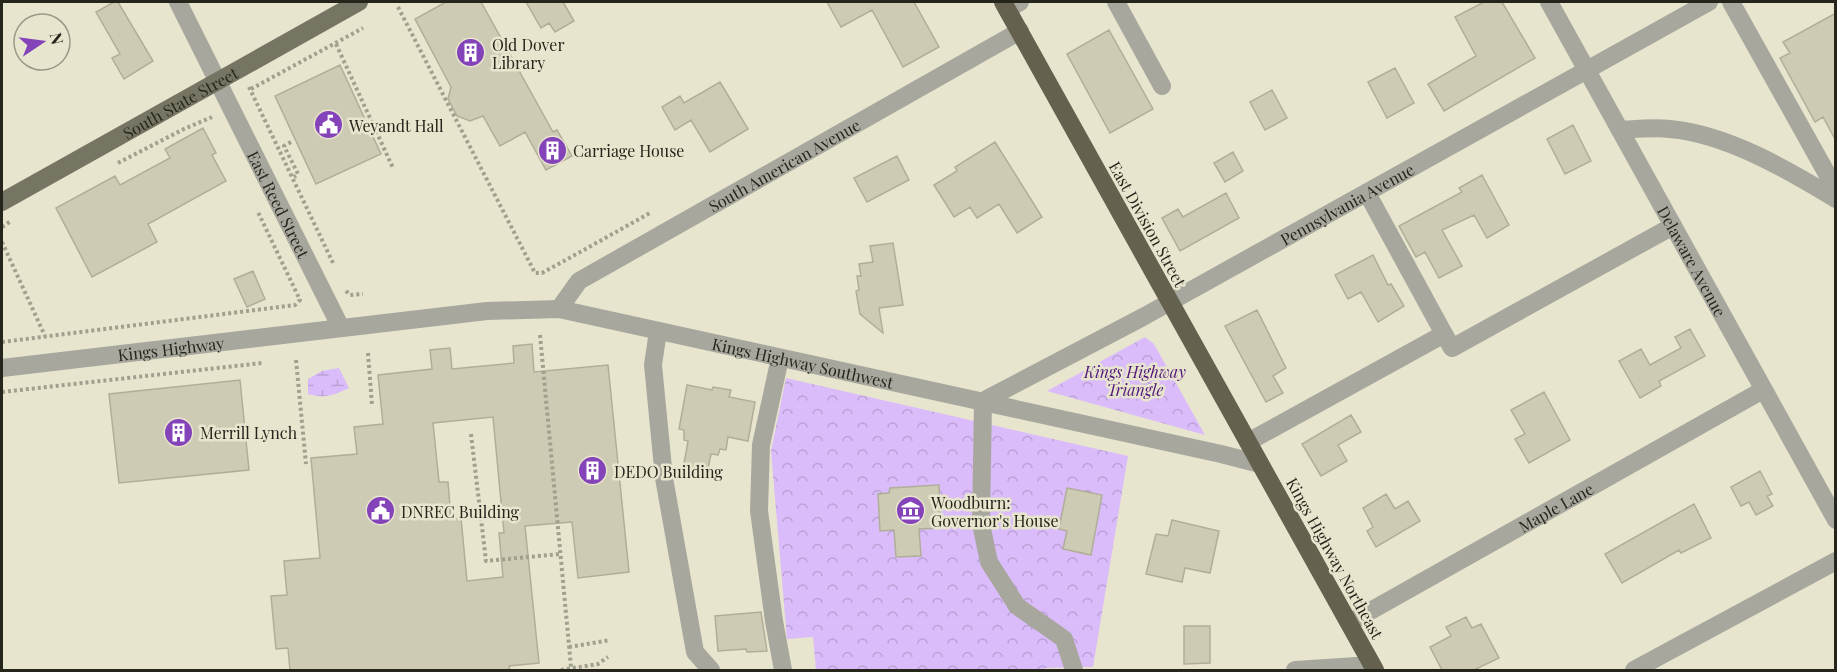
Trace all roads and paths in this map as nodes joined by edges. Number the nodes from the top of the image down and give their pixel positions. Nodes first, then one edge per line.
1 (178, 2) edge
2 (359, 2) edge
3 (1116, 2) edge
4 (1549, 2) edge
5 (1709, 2) edge
6 (1731, 2) edge
7 (1010, 4) edge
8 (398, 7) dead end
9 (363, 28) dead end
10 (1020, 31) junction
11 (336, 44) junction
12 (1587, 71) junction
13 (218, 80) junction
14 (1162, 86) dead end
15 (217, 126) dead end
16 (1620, 130) junction
17 (291, 142) dead end
18 (109, 167) dead end
19 (393, 168) dead end
20 (294, 177) junction
21 (1836, 190) edge
22 (1367, 193) junction
23 (1836, 199) edge
24 (2, 202) edge
25 (256, 208) dead end
26 (650, 213) dead end
27 (1673, 226) junction
28 (2, 242) edge
29 (337, 271) dead end
30 (342, 281) dead end
31 (363, 294) dead end
32 (1169, 303) junction
33 (559, 309) junction
34 (340, 328) junction
35 (658, 331) junction
36 (1444, 334) junction
37 (540, 335) dead end
38 (45, 336) junction
39 (2, 342) edge
40 (368, 353) dead end
41 (780, 358) junction
42 (296, 360) dead end
43 (262, 363) dead end
44 (2, 368) edge
45 (1763, 390) junction
46 (2, 392) edge
47 (983, 401) junction
48 (372, 405) dead end
49 (471, 434) dead end
50 (1248, 442) junction
51 (306, 464) dead end
52 (1260, 464) junction
53 (1836, 520) edge
54 (560, 555) junction
55 (1836, 561) edge
56 (1349, 623) junction
57 (610, 640) dead end
58 (569, 646) junction
59 (608, 657) dead end
60 (571, 667) junction
61 (1374, 668) edge
62 (561, 670) edge
63 (711, 670) edge
64 (783, 670) edge
65 (1074, 670) edge
66 (1294, 670) edge
67 (1634, 670) edge

1 - 13 street, East Reed Street
2 - 13 main road, South State Street
3 - 14 street
4 - 12 street, Delaware Avenue
5 - 12 street, Pennsylvania Avenue
6 - 21 street
7 - 10 highway, East Division Street
8 - 26 path
9 - 11 path
10 - 32 highway, East Division Street
10 - 33 street, South American Avenue
11 - 19 path
11 - 20 path
12 - 16 street, Delaware Avenue
12 - 22 street, Pennsylvania Avenue
13 - 24 main road, South State Street
13 - 34 street, East Reed Street
15 - 18 path
16 - 23 street
16 - 27 street, Delaware Avenue
17 - 20 path
20 - 29 path
22 - 32 street, Pennsylvania Avenue
22 - 36 street
25 - 38 path
27 - 36 street
27 - 45 street, Delaware Avenue
28 - 38 path
30 - 31 path
32 - 47 street, Pennsylvania Avenue
32 - 50 highway, East Division Street
33 - 34 street, Kings Highway Southwest
33 - 35 street, Kings Highway Southwest
34 - 44 street, Kings Highway
35 - 41 street, Kings Highway Southwest
35 - 63 street
36 - 50 street
37 - 54 path
38 - 39 path
40 - 48 path
41 - 47 street, Kings Highway Southwest
41 - 64 street
42 - 51 path
43 - 46 path
45 - 53 street, Delaware Avenue
45 - 56 street, Maple Lane
47 - 52 street, Kings Highway Southwest
47 - 65 street
49 - 54 path
50 - 52 highway, East Division Street
52 - 56 highway, Kings Highway Northeast
54 - 58 path
55 - 67 street
56 - 61 highway, Kings Highway Northeast
57 - 58 path
58 - 60 path
59 - 60 path
60 - 62 path
61 - 66 street

